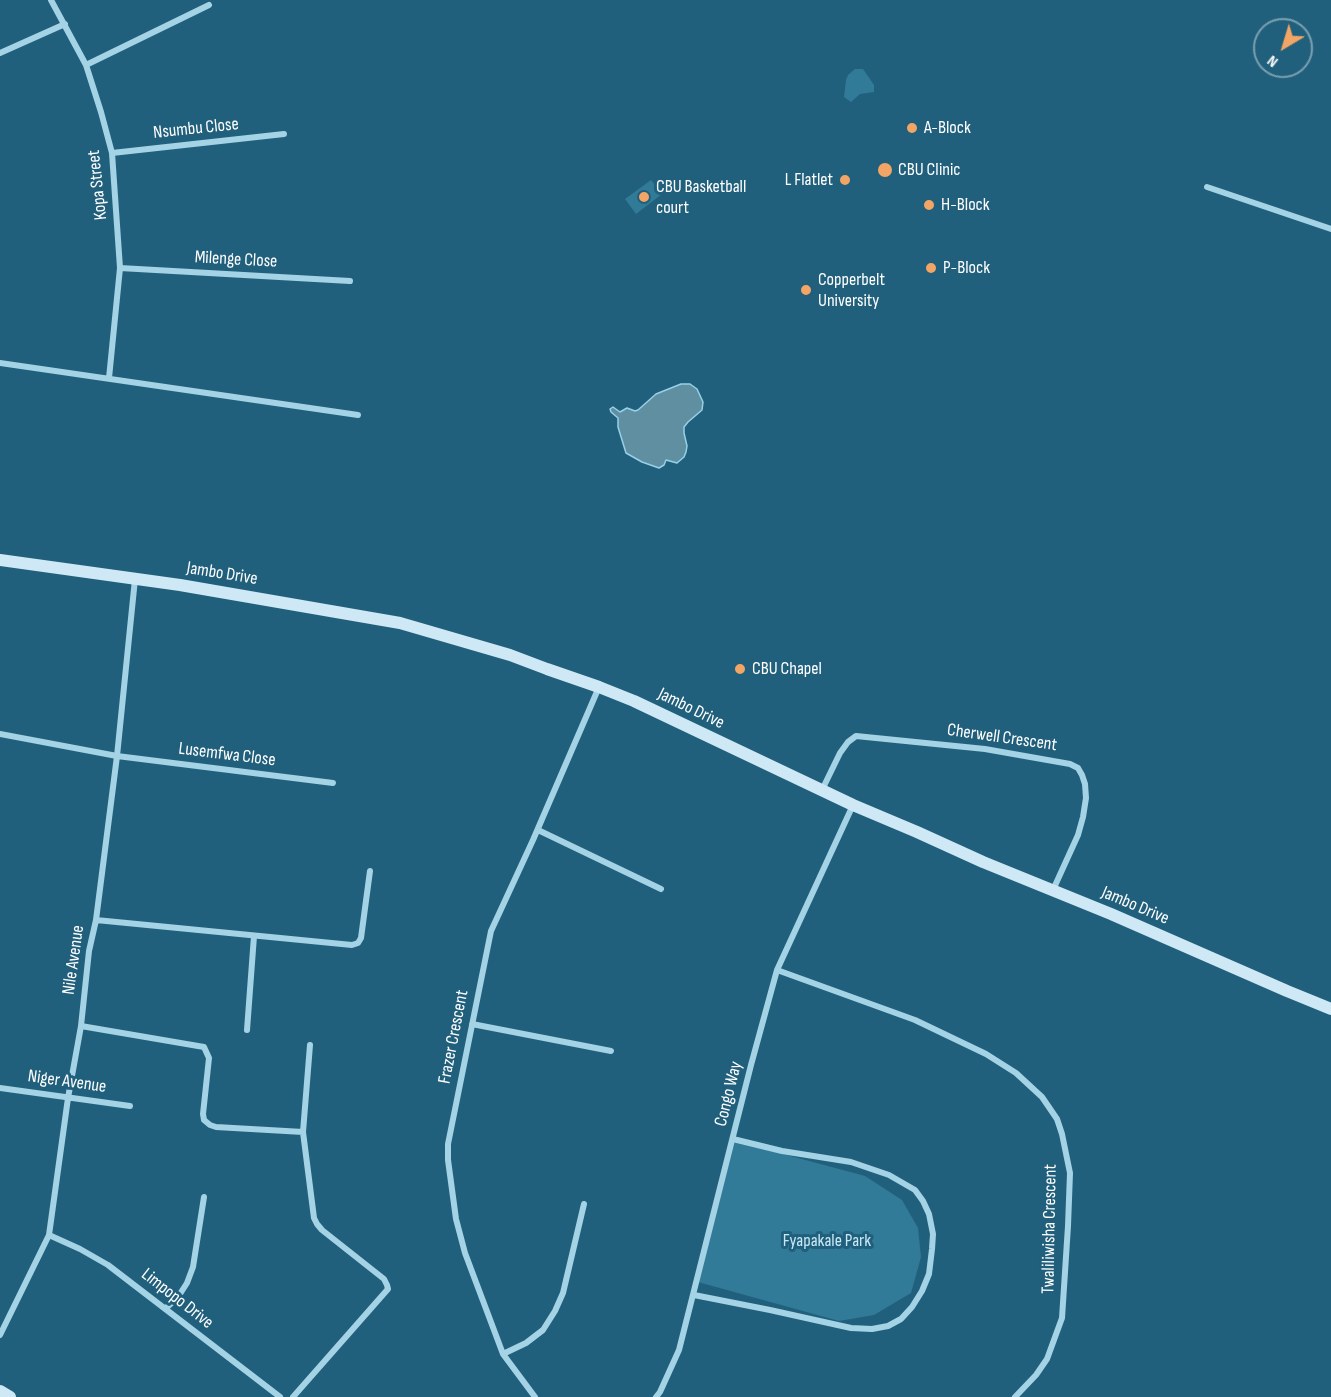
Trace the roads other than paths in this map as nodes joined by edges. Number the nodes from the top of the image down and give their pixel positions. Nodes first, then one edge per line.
1 (51, 0) edge
2 (209, 5) dead end
3 (65, 24) junction
4 (0, 53) edge
5 (86, 65) junction
6 (284, 134) dead end
7 (112, 153) junction
8 (1207, 187) dead end
9 (1331, 229) edge
10 (120, 268) junction
11 (350, 281) dead end
12 (0, 363) edge
13 (109, 378) junction
14 (358, 415) dead end
15 (0, 560) edge
16 (135, 579) junction
17 (599, 687) junction
18 (0, 734) edge
19 (117, 756) junction
20 (333, 783) dead end
21 (822, 790) junction
22 (853, 805) junction
23 (537, 830) junction
24 (370, 870) dead end
25 (661, 889) dead end
26 (1052, 891) junction
27 (96, 920) junction
28 (255, 936) junction
29 (777, 970) junction
30 (1331, 1009) edge
31 (472, 1024) junction
32 (81, 1026) junction
33 (247, 1030) dead end
34 (310, 1045) dead end
35 (611, 1050) dead end
36 (0, 1088) edge
37 (68, 1098) junction
38 (130, 1106) dead end
39 (303, 1132) junction
40 (733, 1139) junction
41 (204, 1197) dead end
42 (585, 1204) dead end
43 (49, 1236) junction
44 (694, 1295) junction
45 (165, 1309) junction
46 (0, 1335) edge
47 (503, 1354) junction
48 (0, 1391) edge
49 (658, 1395) edge
50 (10, 1397) edge
51 (280, 1397) edge
52 (293, 1397) edge
53 (535, 1397) edge
54 (669, 1397) edge
55 (1015, 1397) edge

1 - 3 street, Kopa Street
2 - 5 street
3 - 4 street
3 - 5 street, Kopa Street
5 - 7 street, Kopa Street
6 - 7 street, Nsumbu Close
7 - 10 street, Kopa Street
8 - 9 street
10 - 11 street, Milenge Close
10 - 13 street, Kopa Street
12 - 13 street
13 - 14 street
15 - 16 main road, Jambo Drive
16 - 17 main road, Jambo Drive
16 - 19 street, Nile Avenue
17 - 21 main road, Jambo Drive
17 - 23 street, Frazer Crescent
18 - 19 street, Lusemfwa Close
19 - 20 street, Lusemfwa Close
19 - 27 street, Nile Avenue
21 - 22 main road, Jambo Drive
21 - 26 street, Cherwell Crescent
22 - 26 main road, Jambo Drive
22 - 29 street, Congo Way
23 - 25 street
23 - 31 street, Frazer Crescent
24 - 28 street
26 - 30 main road, Jambo Drive
27 - 28 street
27 - 32 street, Nile Avenue
28 - 33 street
29 - 40 street, Congo Way
29 - 55 street, Twaliliwisha Crescent
31 - 35 street
31 - 47 street, Frazer Crescent
32 - 37 street, Nile Avenue
32 - 39 street
34 - 39 street
36 - 37 street, Niger Avenue
37 - 38 street, Niger Avenue
37 - 43 street, Nile Avenue
39 - 52 street
40 - 44 street, Congo Way
40 - 44 street
41 - 45 street
42 - 47 street
43 - 45 street, Limpopo Drive
43 - 46 street, Nile Avenue
44 - 49 street, Congo Way
45 - 51 street, Limpopo Drive
47 - 53 street, Frazer Crescent
48 - 50 main road
49 - 54 street

